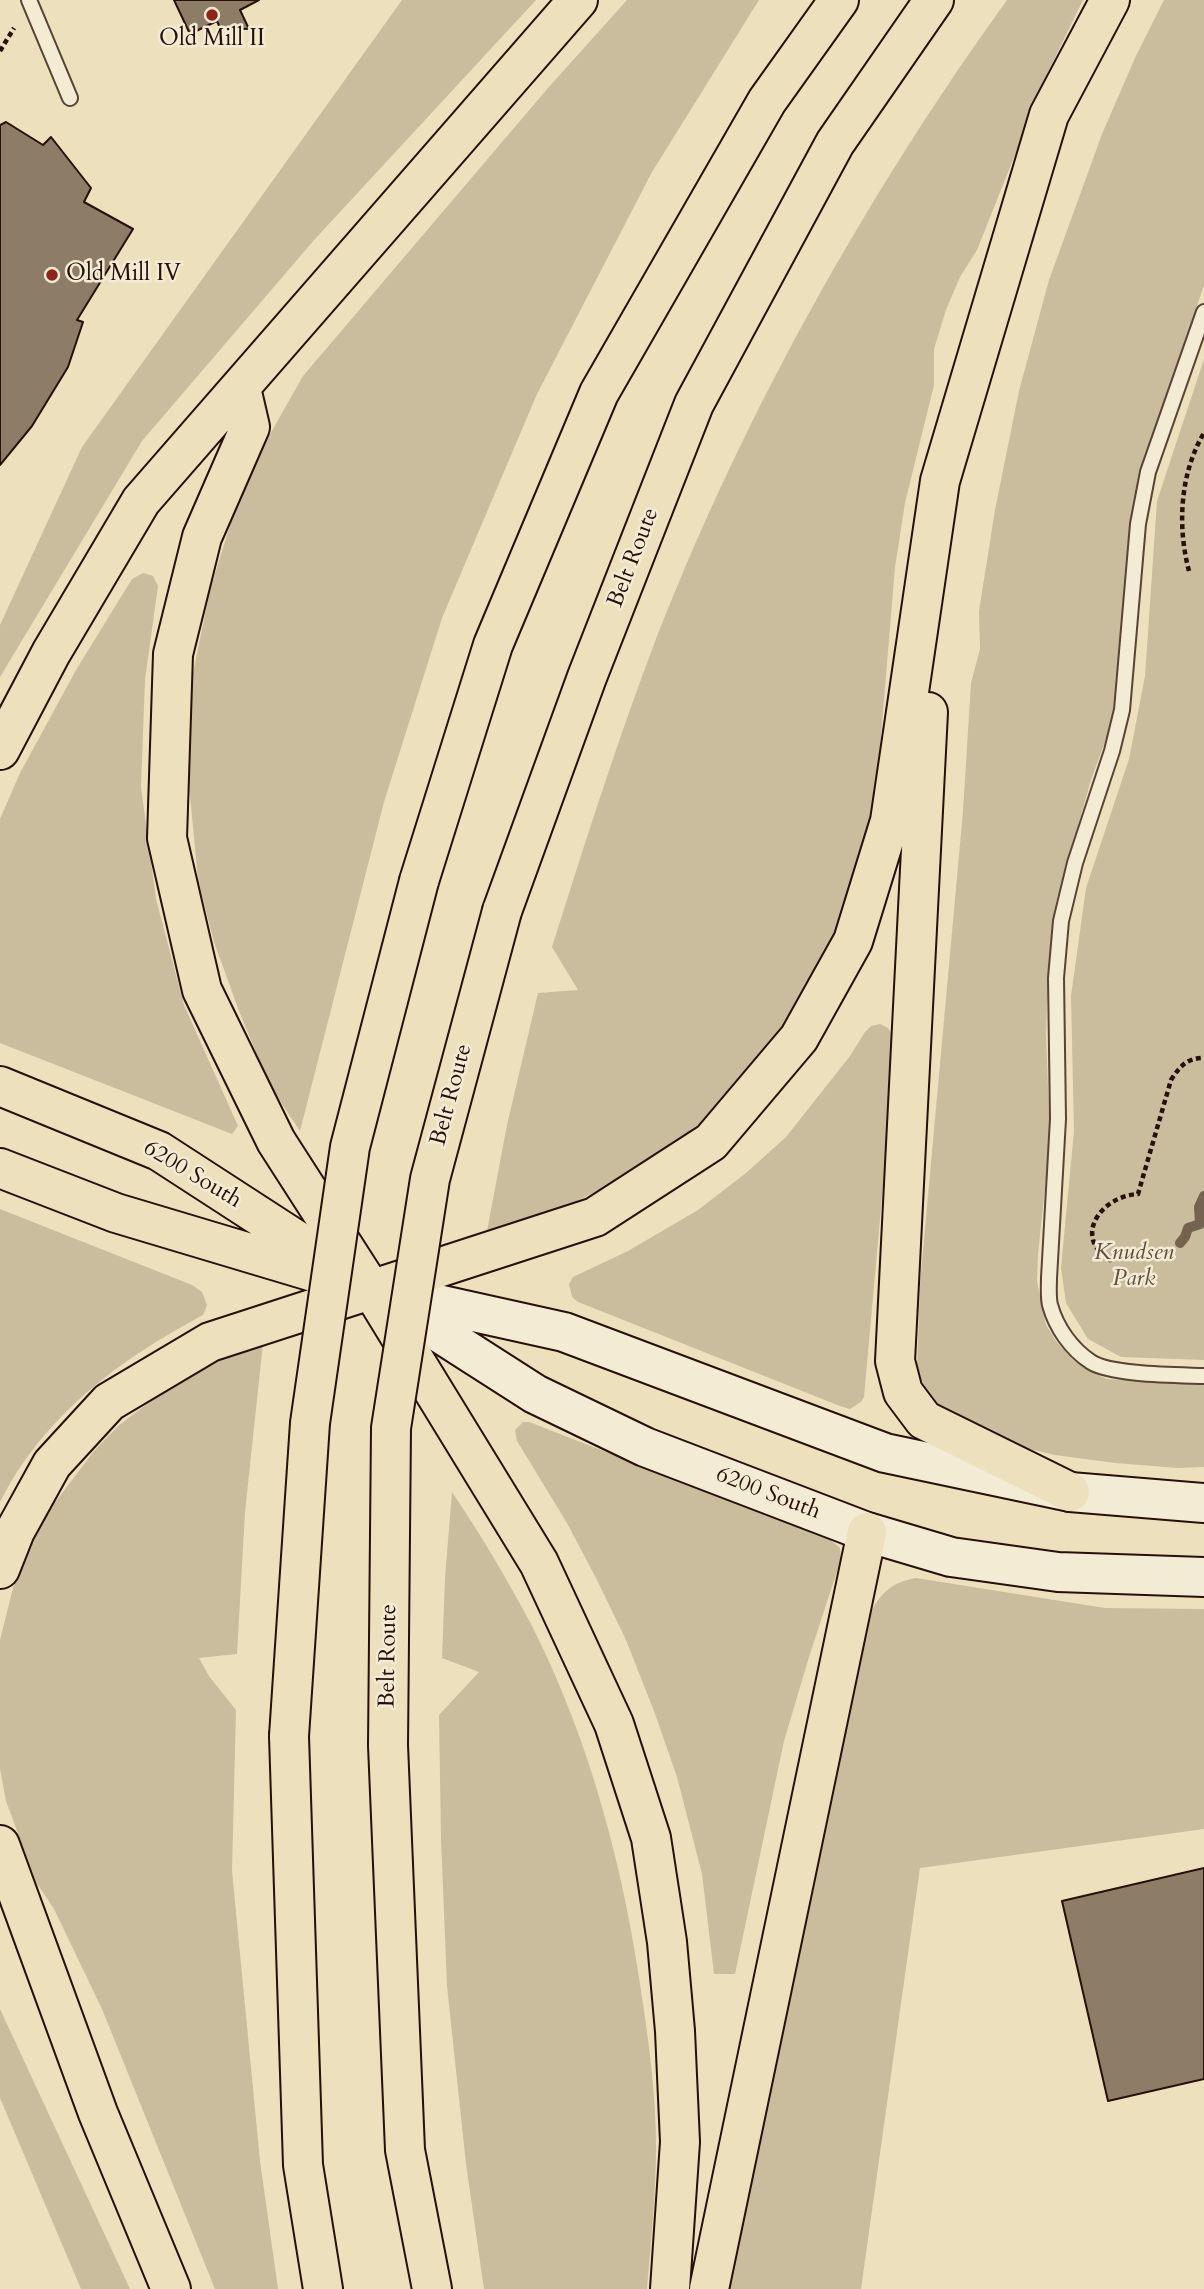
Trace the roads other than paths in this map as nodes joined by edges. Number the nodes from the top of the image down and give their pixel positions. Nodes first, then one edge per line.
1 (29, 0) edge
2 (578, 0) edge
3 (839, 0) edge
4 (934, 0) edge
5 (1110, 0) edge
6 (70, 99) dead end
7 (1204, 312) edge
8 (241, 388) junction
9 (940, 481) junction
10 (0, 750) edge
11 (0, 1086) edge
12 (0, 1168) edge
13 (371, 1289) junction
14 (1204, 1376) edge
15 (1070, 1492) junction
16 (1204, 1503) edge
17 (867, 1532) junction
18 (0, 1569) edge
19 (1204, 1577) edge
20 (0, 1845) edge
21 (0, 1914) edge
22 (98, 2113) junction
23 (171, 2289) edge
24 (323, 2289) edge
25 (432, 2289) edge
26 (670, 2289) edge
27 (709, 2289) edge

1 - 6 lane
2 - 8 main road
3 - 24 main road, bridge
4 - 25 main road, Belt Route, bridge
5 - 9 main road
7 - 14 lane
8 - 10 main road
8 - 13 main road
9 - 13 main road
9 - 15 main road
11 - 13 main road, 6200 South
12 - 13 main road, 6200 South
13 - 15 main road, 6200 South
13 - 17 main road, 6200 South
13 - 18 main road
13 - 26 main road
15 - 16 main road, 6200 South
17 - 19 main road, 6200 South
17 - 27 main road
20 - 22 main road
21 - 22 main road
22 - 23 main road

